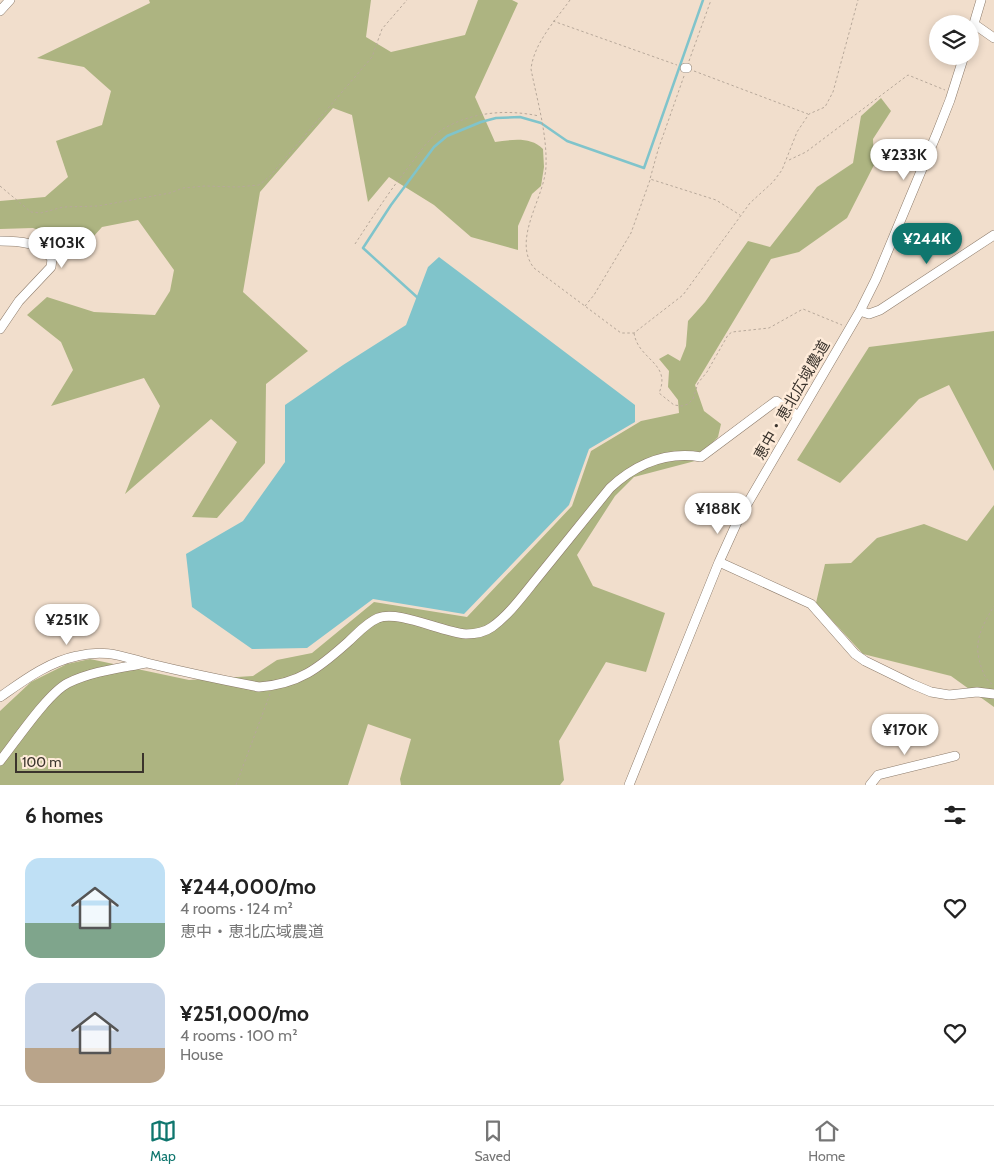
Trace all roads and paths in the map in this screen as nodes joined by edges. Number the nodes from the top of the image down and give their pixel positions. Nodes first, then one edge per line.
1 (10, 0) edge
2 (407, 0) edge
3 (570, 0) edge
4 (711, 0) edge
5 (858, 0) edge
6 (981, 0) edge
7 (0, 11) edge
8 (977, 15) edge
9 (553, 21) junction
10 (979, 28) edge
11 (994, 38) edge
12 (674, 64) dead end
13 (961, 65) edge
14 (686, 68) junction
15 (952, 92) junction
16 (808, 114) junction
17 (540, 117) junction
18 (787, 161) junction
19 (650, 179) junction
20 (0, 186) edge
21 (741, 216) junction
22 (994, 235) edge
23 (0, 241) edge
24 (355, 244) dead end
25 (585, 306) junction
26 (860, 311) junction
27 (850, 328) junction
28 (0, 329) edge
29 (634, 333) junction
30 (798, 416) junction
31 (719, 562) junction
32 (994, 606) edge
33 (146, 662) junction
34 (994, 685) edge
35 (272, 686) junction
36 (994, 694) edge
37 (0, 697) edge
38 (955, 756) dead end
39 (0, 761) edge
40 (236, 785) edge
41 (629, 785) edge
42 (870, 785) edge

1 - 7 street
2 - 20 path
3 - 9 path
4 - 14 path
5 - 16 path
6 - 8 street
9 - 12 path
9 - 17 path
10 - 11 street
13 - 15 street, 恵中・恵北広域農道
14 - 16 path
14 - 19 path
15 - 18 path
15 - 26 street, 恵中・恵北広域農道
16 - 18 path
17 - 24 path
17 - 25 path
18 - 21 path
19 - 21 path
19 - 25 path
21 - 29 path
22 - 26 street
23 - 28 street
25 - 29 path
26 - 27 street, 恵中・恵北広域農道
27 - 29 path
27 - 30 street, 恵中・恵北広域農道
30 - 31 street, 恵中・恵北広域農道
30 - 35 street
31 - 36 street
31 - 41 street, 恵中・恵北広域農道
32 - 34 path
33 - 35 street
33 - 37 street
33 - 39 street
35 - 40 path
38 - 42 street

